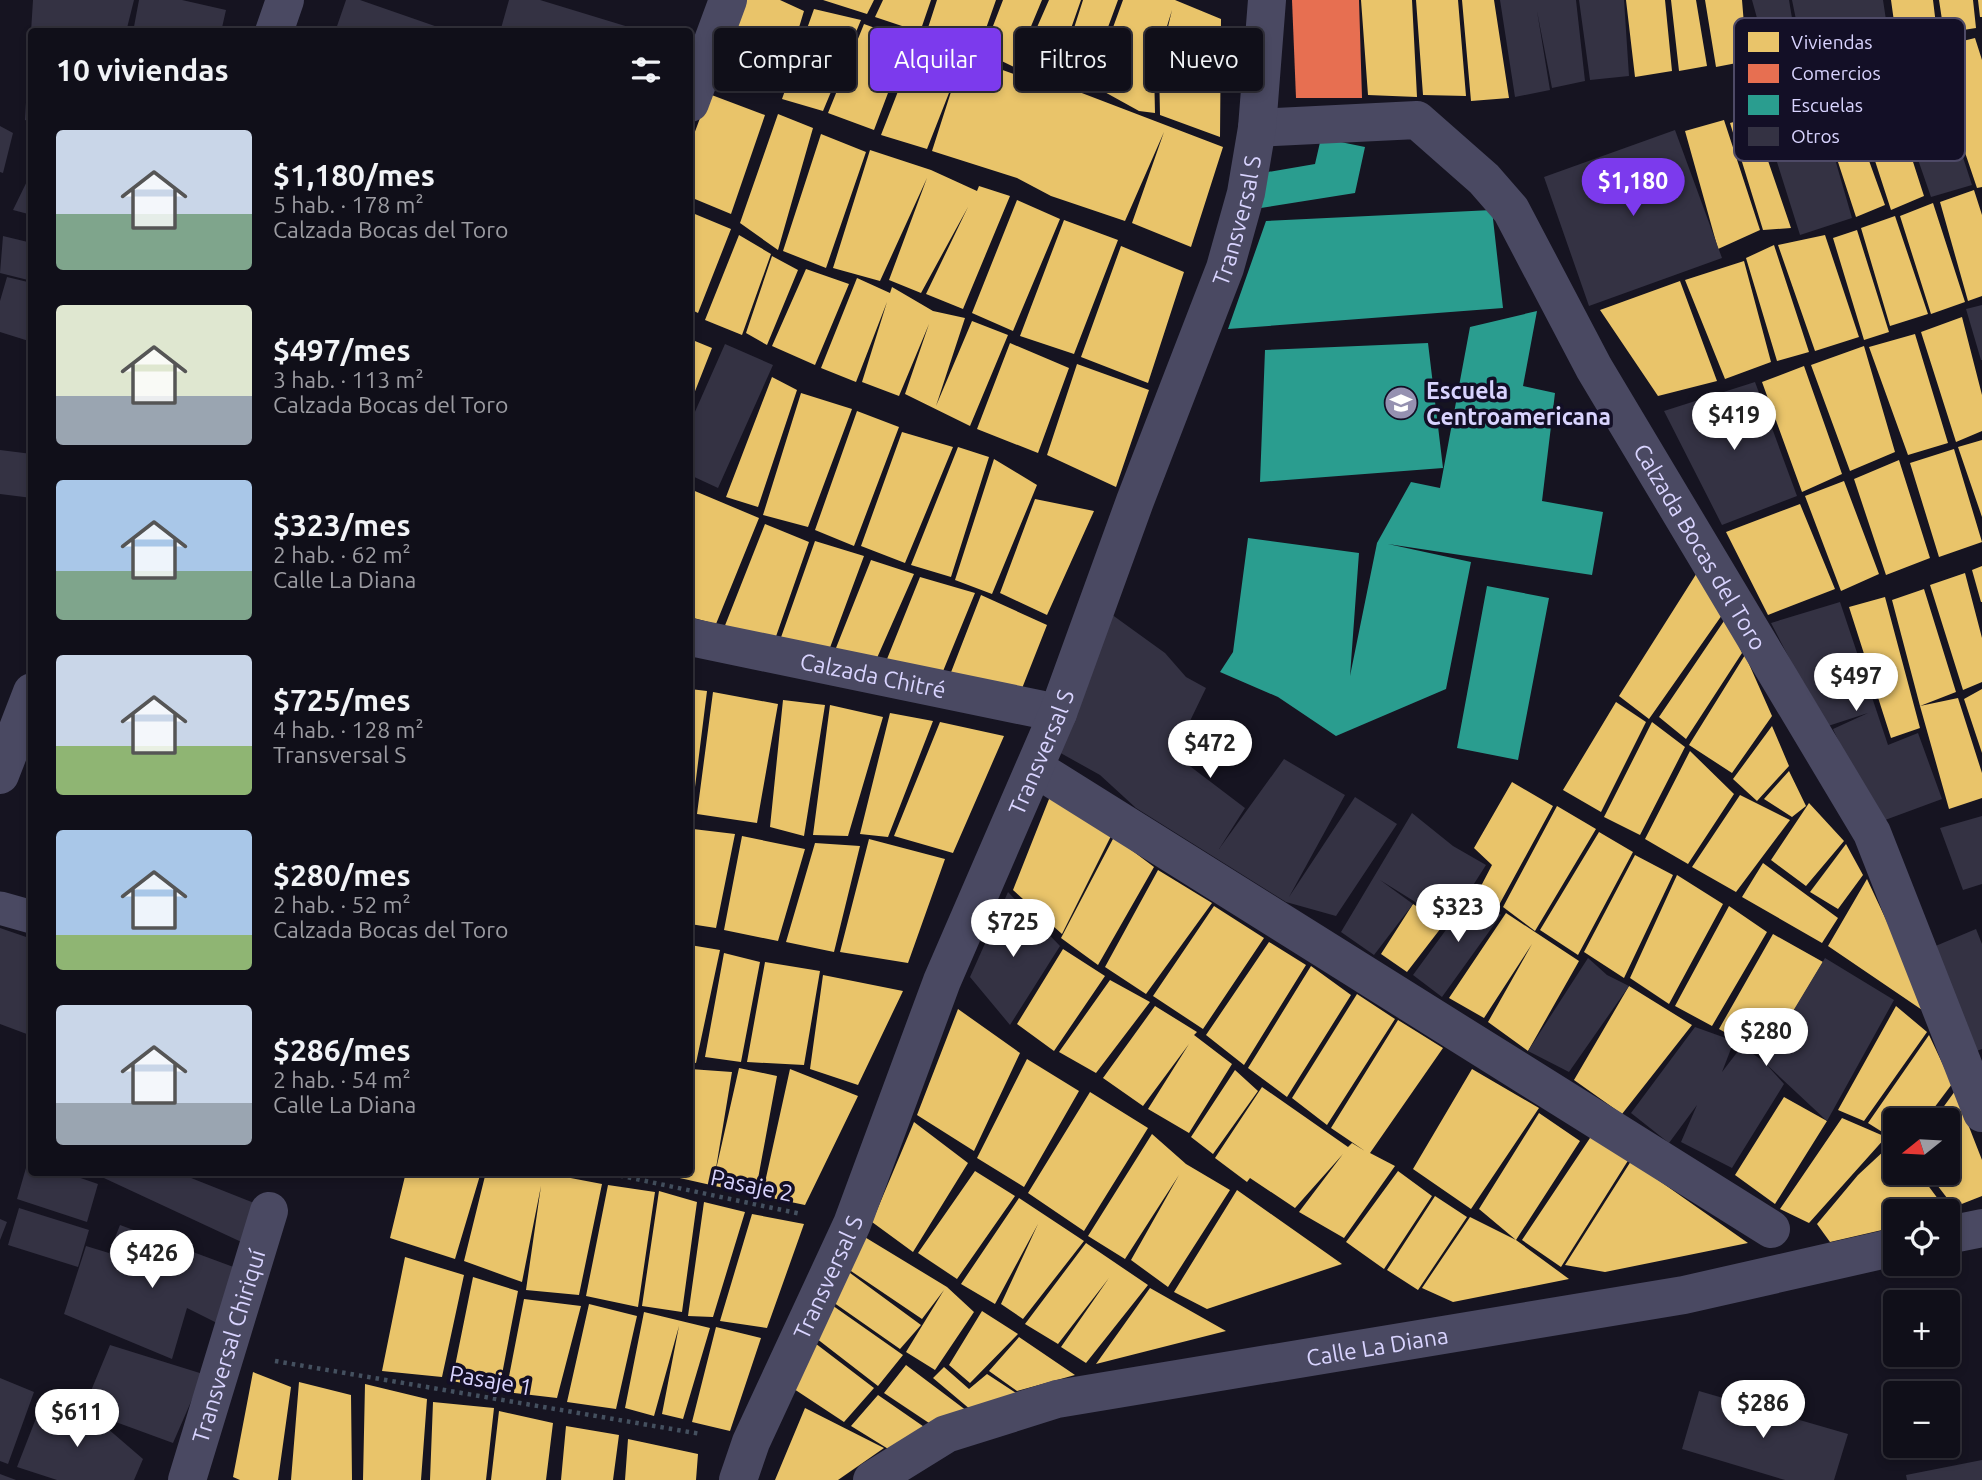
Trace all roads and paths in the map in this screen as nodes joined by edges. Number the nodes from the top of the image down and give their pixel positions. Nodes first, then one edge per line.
1 (285, 0) edge
2 (728, 0) edge
3 (1266, 0) edge
4 (275, 28) edge
5 (693, 95) edge
6 (1257, 128) junction
7 (693, 638) edge
8 (28, 702) edge
9 (1058, 713) junction
10 (1035, 768) junction
11 (0, 775) edge
12 (0, 908) edge
13 (28, 916) edge
14 (1982, 1113) edge
15 (622, 1176) edge
16 (269, 1211) dead end
17 (852, 1224) junction
18 (1982, 1228) edge
19 (1771, 1229) dead end
20 (1960, 1233) edge
21 (1883, 1250) edge
22 (226, 1353) junction
23 (751, 1442) junction
24 (187, 1480) edge
25 (738, 1480) edge
26 (872, 1480) edge

1 - 4 street
2 - 5 street
3 - 6 street, Transversal S
6 - 9 street, Transversal S
6 - 14 street, Calzada Bocas del Toro
7 - 9 street, Calzada Chitré
8 - 11 street
9 - 10 street, Transversal S
10 - 17 street, Transversal S
10 - 19 street
12 - 13 lane
15 - 17 path, Pasaje 2
16 - 22 street, Transversal Chiriquí
17 - 23 street, Transversal S
18 - 20 street
21 - 26 street, Calle La Diana
22 - 23 path, Pasaje 1
22 - 24 street, Transversal Chiriquí
23 - 25 street, Transversal S

